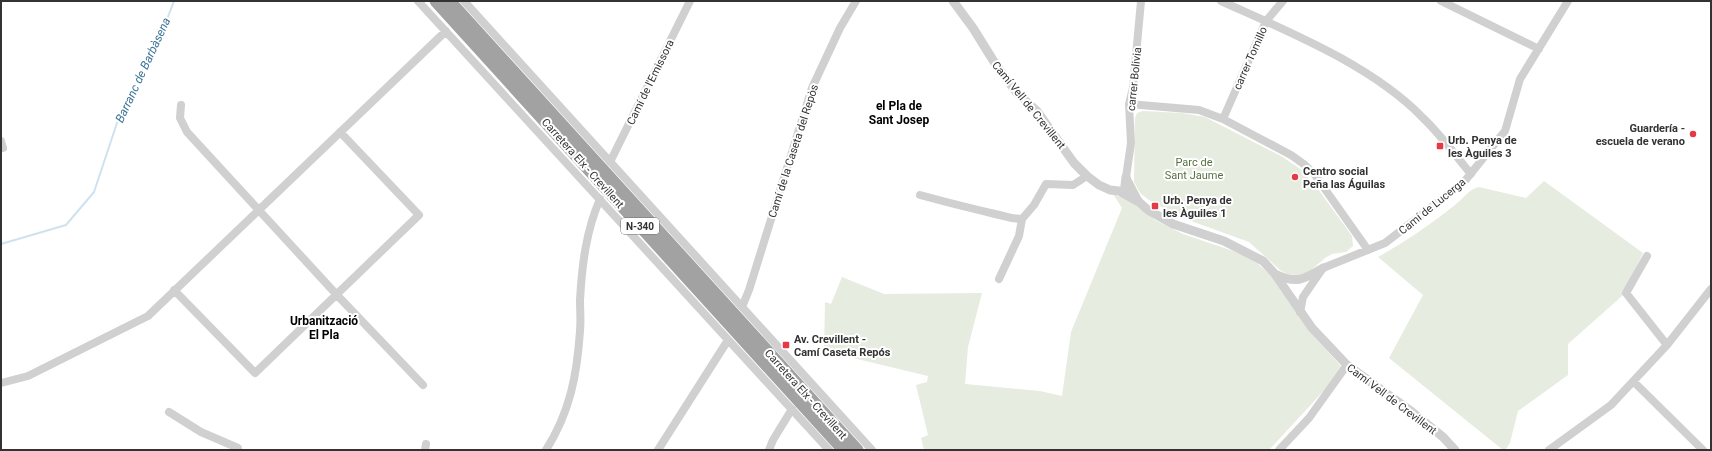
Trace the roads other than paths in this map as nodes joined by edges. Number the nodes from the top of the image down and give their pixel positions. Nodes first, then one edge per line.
1 (418, 1) edge
2 (436, 1) edge
3 (449, 1) edge
4 (464, 1) edge
5 (690, 1) edge
6 (856, 1) edge
7 (953, 1) edge
8 (1141, 1) edge
9 (1221, 1) edge
10 (1283, 1) edge
11 (1440, 1) edge
12 (1568, 1) edge
13 (1266, 21) junction
14 (446, 32) junction
15 (1539, 48) junction
16 (1129, 104) junction
17 (181, 105) dead end
18 (1223, 119) junction
19 (340, 132) junction
20 (610, 162) junction
21 (1471, 174) junction
22 (1087, 176) junction
23 (1126, 177) junction
24 (1124, 194) junction
25 (920, 195) dead end
26 (600, 199) junction
27 (1139, 202) junction
28 (259, 210) junction
29 (1022, 220) junction
30 (1368, 250) junction
31 (1647, 256) dead end
32 (1323, 268) junction
33 (1274, 273) junction
34 (998, 279) dead end
35 (1295, 281) junction
36 (1711, 289) edge
37 (174, 290) junction
38 (1306, 291) junction
39 (336, 294) junction
40 (1288, 295) junction
41 (742, 307) junction
42 (1300, 312) junction
43 (728, 340) junction
44 (1667, 345) junction
45 (1347, 366) junction
46 (1634, 382) junction
47 (1, 383) edge
48 (423, 385) dead end
49 (792, 409) junction
50 (170, 412) dead end
51 (238, 450) edge
52 (546, 450) edge
53 (658, 450) edge
54 (769, 450) edge
55 (829, 450) edge
56 (844, 450) edge
57 (856, 450) edge
58 (872, 450) edge
59 (1279, 450) edge
60 (1455, 450) edge
61 (1549, 450) edge
62 (1703, 450) edge

1 - 14 street
2 - 56 highway, Carretera Elx - Crevillent / N-340
3 - 57 highway, Carretera Elx - Crevillent / N-340
4 - 20 street
5 - 20 street, Camí de l'Emissora
6 - 41 street, Camí de la Caseta del Repòs
7 - 22 street, Camí Vell de Crevillent
8 - 16 street, carrer Bolivia
9 - 13 street
10 - 13 street, carrer Tomillo
11 - 15 street
12 - 15 street, Camí de Lucerga
13 - 18 street, carrer Tomillo
13 - 21 street
14 - 19 street
14 - 26 street
15 - 21 street, Camí de Lucerga
16 - 18 street
16 - 23 street, carrer Bolivia
17 - 28 street
18 - 30 street
19 - 28 street
19 - 39 street
20 - 41 street
21 - 30 street, Camí de Lucerga
22 - 24 street, Camí Vell de Crevillent
22 - 29 street
23 - 24 street
23 - 27 street
24 - 27 street, Camí Vell de Crevillent
25 - 29 street
26 - 43 street
26 - 52 street
27 - 33 street, Camí Vell de Crevillent
28 - 37 street
28 - 39 street
29 - 34 street
30 - 32 street, Camí de Lucerga
31 - 44 street
32 - 35 street
32 - 38 street
33 - 35 street
33 - 40 street, Camí Vell de Crevillent
35 - 40 street
36 - 44 street
37 - 39 street
37 - 47 street
38 - 40 street
38 - 42 street
39 - 48 street
40 - 42 street, Camí Vell de Crevillent
41 - 58 street
42 - 45 street, Camí Vell de Crevillent
43 - 49 street
43 - 53 street
44 - 46 street
45 - 59 street
45 - 60 street, Camí Vell de Crevillent
46 - 61 street
46 - 62 street
49 - 54 street
49 - 55 street
50 - 51 street

